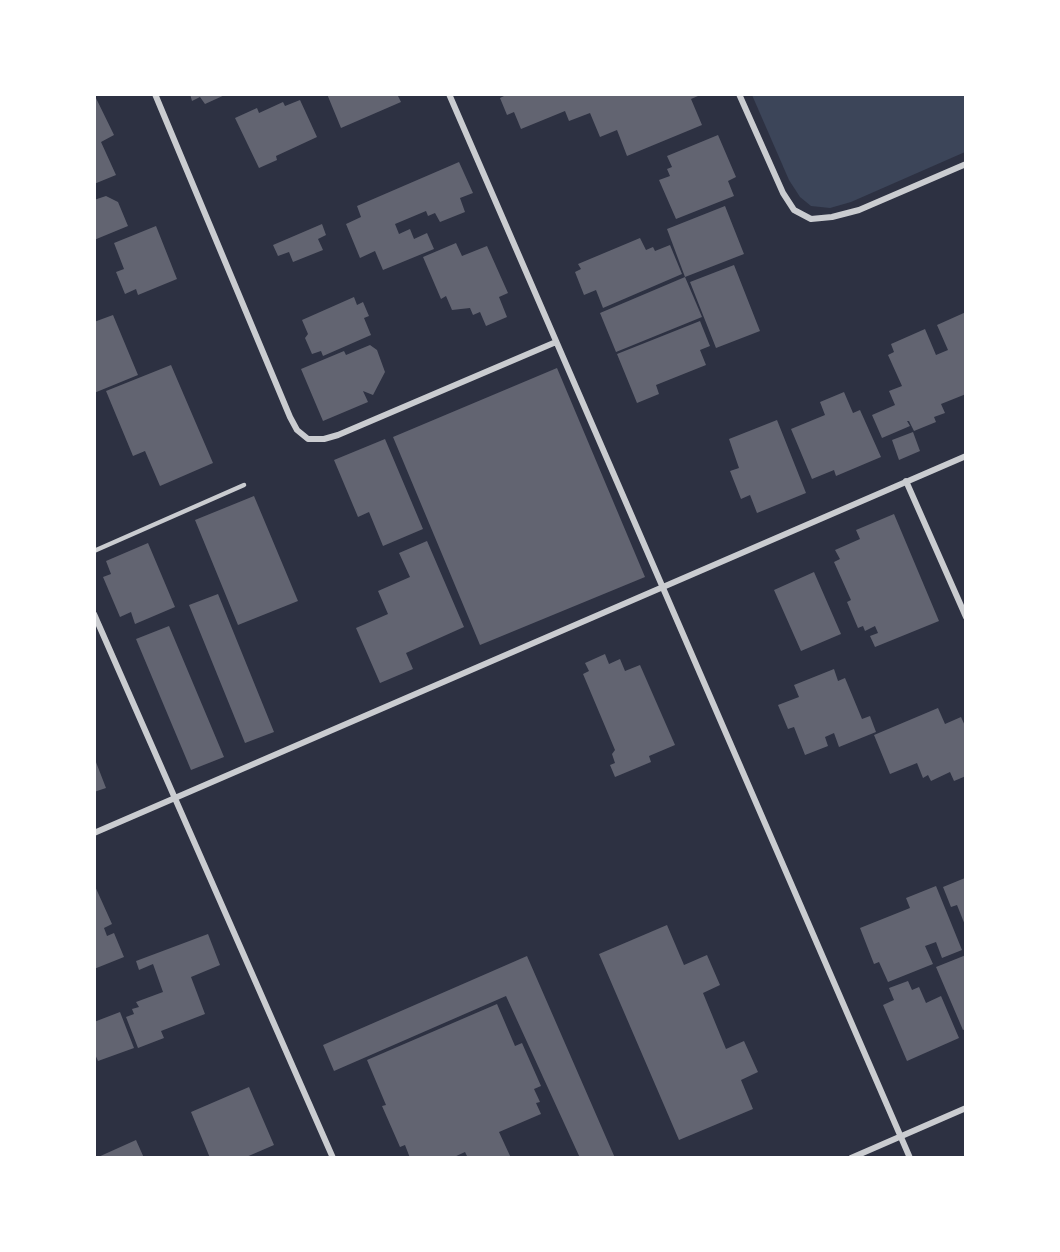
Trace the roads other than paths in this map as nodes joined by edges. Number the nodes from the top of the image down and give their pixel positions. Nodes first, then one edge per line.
1 (155, 94) edge
2 (449, 94) edge
3 (739, 94) edge
4 (966, 164) edge
5 (556, 342) junction
6 (966, 456) edge
7 (906, 482) junction
8 (244, 485) dead end
9 (94, 551) edge
10 (662, 587) junction
11 (94, 614) edge
12 (966, 617) edge
13 (175, 798) junction
14 (94, 833) edge
15 (966, 1108) edge
16 (901, 1136) junction
17 (333, 1158) edge
18 (851, 1158) edge
19 (910, 1158) edge

1 - 5 street
2 - 5 street
3 - 4 street
5 - 10 street
6 - 7 street
7 - 10 street
7 - 12 street
8 - 9 lane
10 - 13 street
10 - 16 street
11 - 13 street
13 - 14 street
13 - 17 street
15 - 16 street
16 - 18 street
16 - 19 street

